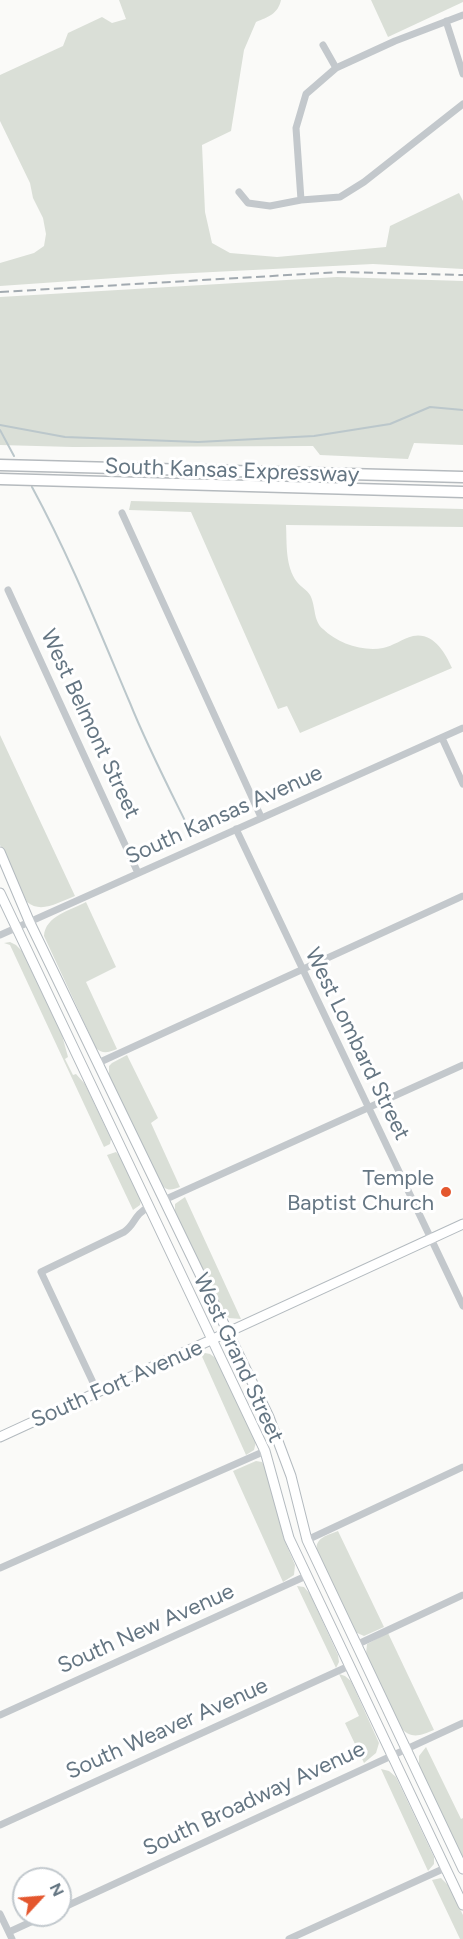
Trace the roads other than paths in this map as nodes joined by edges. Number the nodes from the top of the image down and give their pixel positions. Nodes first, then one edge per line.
1 (463, 15) edge
2 (446, 21) junction
3 (323, 45) dead end
4 (336, 68) junction
5 (463, 74) edge
6 (463, 104) edge
7 (239, 192) dead end
8 (301, 200) junction
9 (0, 465) edge
10 (463, 477) edge
11 (0, 479) edge
12 (463, 492) edge
13 (122, 513) dead end
14 (8, 590) dead end
15 (463, 728) edge
16 (442, 738) junction
17 (463, 784) edge
18 (261, 817) junction
19 (236, 829) junction
20 (0, 852) edge
21 (138, 873) junction
22 (0, 893) edge
23 (463, 896) edge
24 (30, 923) junction
25 (16, 929) junction
26 (0, 935) edge
27 (302, 970) junction
28 (98, 1063) junction
29 (463, 1065) edge
30 (368, 1107) junction
31 (164, 1200) junction
32 (149, 1207) junction
33 (463, 1224) edge
34 (431, 1239) junction
35 (463, 1306) edge
36 (228, 1333) junction
37 (214, 1340) junction
38 (98, 1393) junction
39 (0, 1437) edge
40 (266, 1451) junction
41 (463, 1467) edge
42 (307, 1540) junction
43 (0, 1568) edge
44 (306, 1576) junction
45 (463, 1595) edge
46 (356, 1645) junction
47 (349, 1666) junction
48 (0, 1715) edge
49 (463, 1723) edge
50 (406, 1749) junction
51 (392, 1756) junction
52 (0, 1825) edge
53 (445, 1868) junction
54 (463, 1869) edge
55 (72, 1903) edge
56 (463, 1905) edge
57 (0, 1914) edge
58 (25, 1927) edge
59 (10, 1936) edge
60 (289, 1939) edge

1 - 2 street
2 - 4 street
2 - 5 street
3 - 4 street
4 - 8 street
6 - 8 street
7 - 8 street
9 - 10 main road, South Kansas Expressway
11 - 12 main road, South Kansas Expressway
13 - 18 street
14 - 21 street, West Belmont Street
15 - 16 street, South Kansas Avenue
16 - 17 street
16 - 18 street, South Kansas Avenue
18 - 19 street, South Kansas Avenue
19 - 21 street, South Kansas Avenue
19 - 27 street, West Lombard Street
20 - 24 main road, West Grand Street
21 - 24 street, South Kansas Avenue
22 - 25 main road, West Grand Street
23 - 27 street
24 - 25 street, South Kansas Avenue
24 - 28 main road, West Grand Street
25 - 26 street, South Kansas Avenue
25 - 32 main road, West Grand Street
27 - 28 street
27 - 30 street, West Lombard Street
28 - 31 main road, West Grand Street
29 - 30 street
30 - 31 street
30 - 34 street, West Lombard Street
31 - 36 main road, West Grand Street
32 - 37 main road, West Grand Street
32 - 38 street
33 - 34 main road, South Fort Avenue
34 - 35 street, West Lombard Street
34 - 36 main road, South Fort Avenue
36 - 37 main road, South Fort Avenue
36 - 42 main road, West Grand Street
37 - 38 main road, South Fort Avenue
37 - 40 main road, West Grand Street
38 - 39 main road, South Fort Avenue
40 - 43 street
40 - 44 main road, West Grand Street
41 - 42 street
42 - 46 main road, West Grand Street
44 - 47 main road, West Grand Street
44 - 48 street, South New Avenue
45 - 46 street
46 - 50 main road, West Grand Street
47 - 51 main road, West Grand Street
47 - 52 street, South Weaver Avenue
49 - 50 street, South Broadway Avenue
50 - 51 street, South Broadway Avenue
50 - 54 main road, West Grand Street
51 - 53 main road, West Grand Street
51 - 55 street, South Broadway Avenue
53 - 56 main road, West Grand Street
53 - 60 street
57 - 59 street
58 - 59 street

